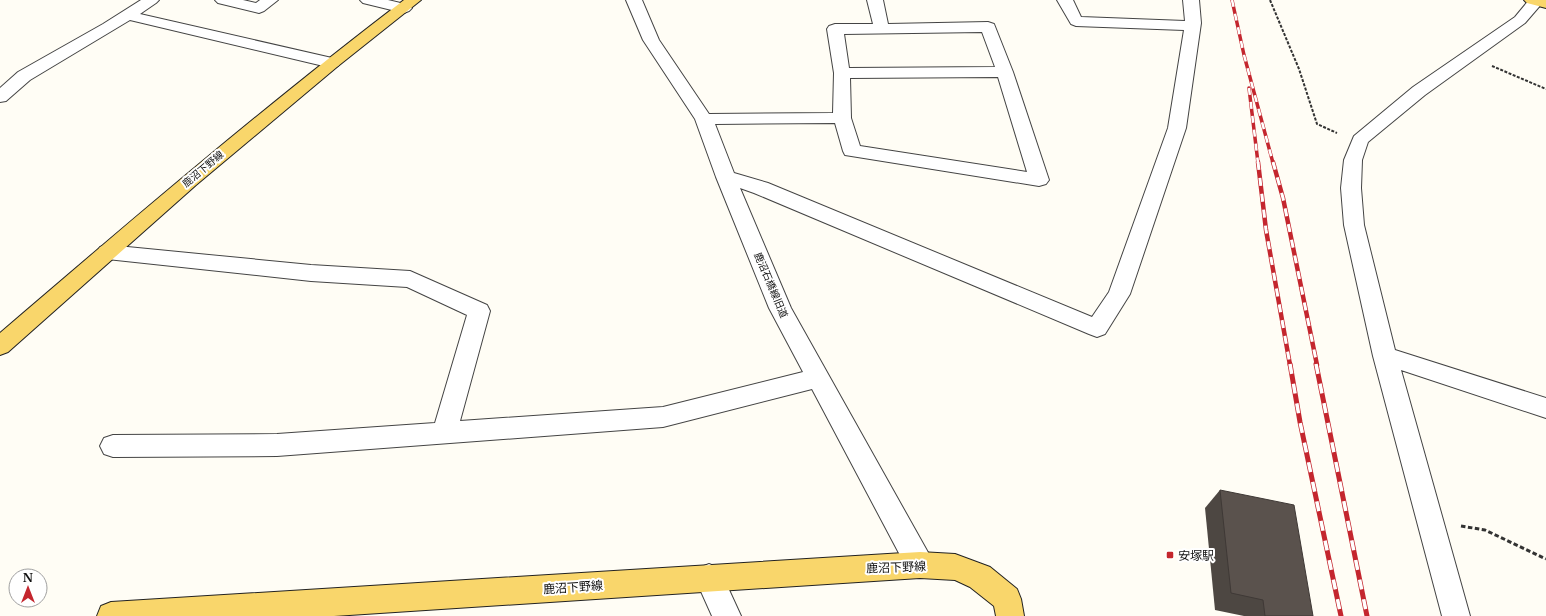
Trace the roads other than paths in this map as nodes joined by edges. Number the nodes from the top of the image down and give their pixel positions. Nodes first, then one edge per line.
1 (151, 0) edge
2 (223, 0) edge
3 (270, 0) edge
4 (368, 0) edge
5 (634, 0) edge
6 (875, 0) edge
7 (1065, 0) edge
8 (1191, 0) edge
9 (1538, 1) edge
10 (408, 4) edge
11 (127, 15) junction
12 (1192, 26) junction
13 (882, 29) junction
14 (332, 63) junction
15 (1005, 72) junction
16 (842, 73) junction
17 (0, 97) edge
18 (842, 118) junction
19 (704, 119) junction
20 (726, 177) junction
21 (107, 252) junction
22 (0, 346) edge
23 (1385, 356) junction
24 (818, 378) junction
25 (1546, 408) edge
26 (444, 433) junction
27 (113, 446) dead end
28 (920, 565) junction
29 (709, 578) junction
30 (1008, 607) edge
31 (189, 614) edge
32 (111, 616) edge
33 (727, 616) edge
34 (1456, 616) edge

1 - 11 street
2 - 3 street
4 - 10 street
5 - 19 street, 鹿沼石橋線旧道
6 - 13 street
7 - 12 street
8 - 12 street
9 - 23 street
10 - 14 main road, 鹿沼下野線
11 - 14 street
11 - 17 street
12 - 20 street
13 - 15 street
13 - 16 street
14 - 21 main road, 鹿沼下野線
15 - 16 street
15 - 18 street
16 - 18 street
18 - 19 street
19 - 20 street, 鹿沼石橋線旧道
20 - 24 street, 鹿沼石橋線旧道
21 - 22 main road, 鹿沼下野線
21 - 26 street
23 - 25 street
23 - 34 street
24 - 26 street
24 - 28 street, 鹿沼石橋線旧道
26 - 27 street
28 - 29 main road, 鹿沼下野線
28 - 30 main road, 鹿沼下野線
29 - 31 main road, 鹿沼下野線
29 - 33 street
31 - 32 main road, 鹿沼下野線

